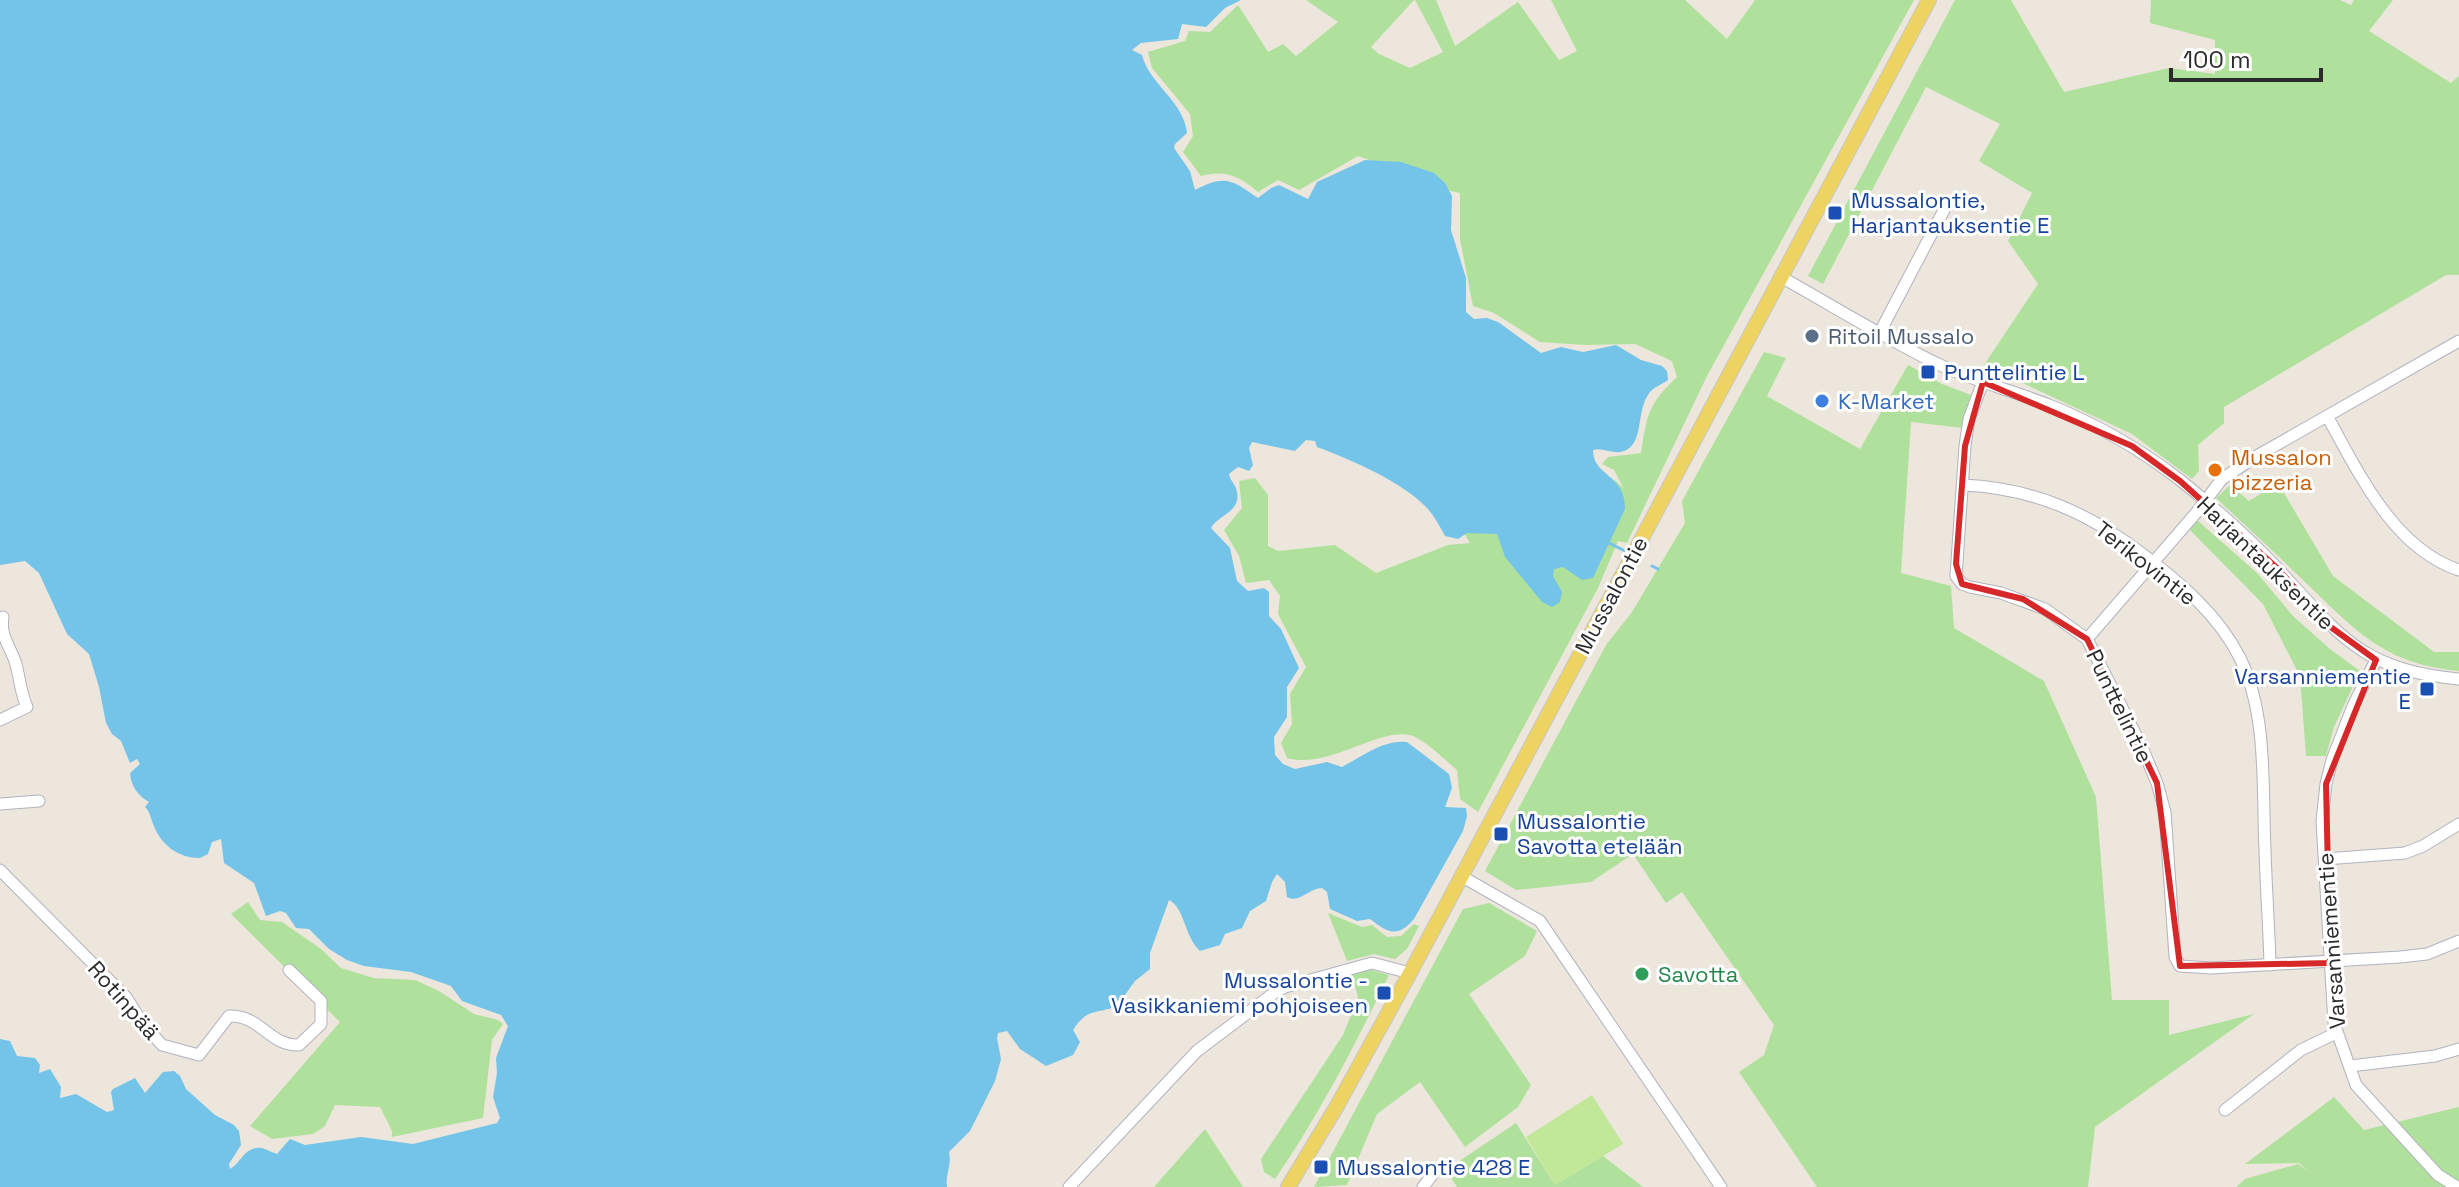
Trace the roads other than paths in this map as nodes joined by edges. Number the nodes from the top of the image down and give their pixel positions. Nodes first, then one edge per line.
1 (1929, 0) edge
2 (1944, 210) dead end
3 (1781, 277) junction
4 (1880, 332) junction
5 (2459, 341) edge
6 (1983, 382) junction
7 (2327, 416) junction
8 (1963, 485) junction
9 (2203, 501) junction
10 (2153, 562) junction
11 (2459, 570) edge
12 (3, 617) dead end
13 (2087, 639) junction
14 (2376, 660) junction
15 (2459, 679) edge
16 (0, 720) edge
17 (39, 801) dead end
18 (0, 804) edge
19 (2459, 824) edge
20 (2325, 859) junction
21 (0, 870) edge
22 (1461, 876) junction
23 (2459, 941) edge
24 (2330, 963) junction
25 (2270, 965) junction
26 (289, 970) dead end
27 (1410, 973) junction
28 (2336, 1033) junction
29 (2459, 1049) edge
30 (2350, 1066) junction
31 (2225, 1110) dead end
32 (1435, 1171) dead end
33 (1069, 1187) edge
34 (1288, 1187) edge
35 (1423, 1187) edge
36 (1721, 1187) edge
37 (2457, 1187) edge

1 - 3 main road, Mussalontie
2 - 4 street
3 - 4 street, Harjantauksentie
3 - 22 main road, Mussalontie
4 - 6 street, Harjantauksentie
5 - 7 street
6 - 8 street, Punttelintie
6 - 9 street, Harjantauksentie
7 - 9 street
7 - 11 street
8 - 10 street, Terikovintie
8 - 13 street, Punttelintie
9 - 10 street
9 - 14 street, Harjantauksentie
10 - 13 street
10 - 25 street, Terikovintie
12 - 16 street
13 - 25 street, Punttelintie
14 - 15 street, Harjantauksentie
14 - 20 street, Varsanniementie
17 - 18 street
19 - 20 street
20 - 24 street, Varsanniementie
21 - 26 street, Rotinpää
22 - 27 main road, Mussalontie
22 - 36 street
23 - 24 street, Punttelintie
24 - 25 street, Punttelintie
24 - 28 street, Varsanniementie
27 - 33 street
27 - 34 main road, Mussalontie
28 - 30 street, Varsanniementie
28 - 31 street
29 - 30 street
30 - 37 street, Varsanniementie
32 - 35 street

